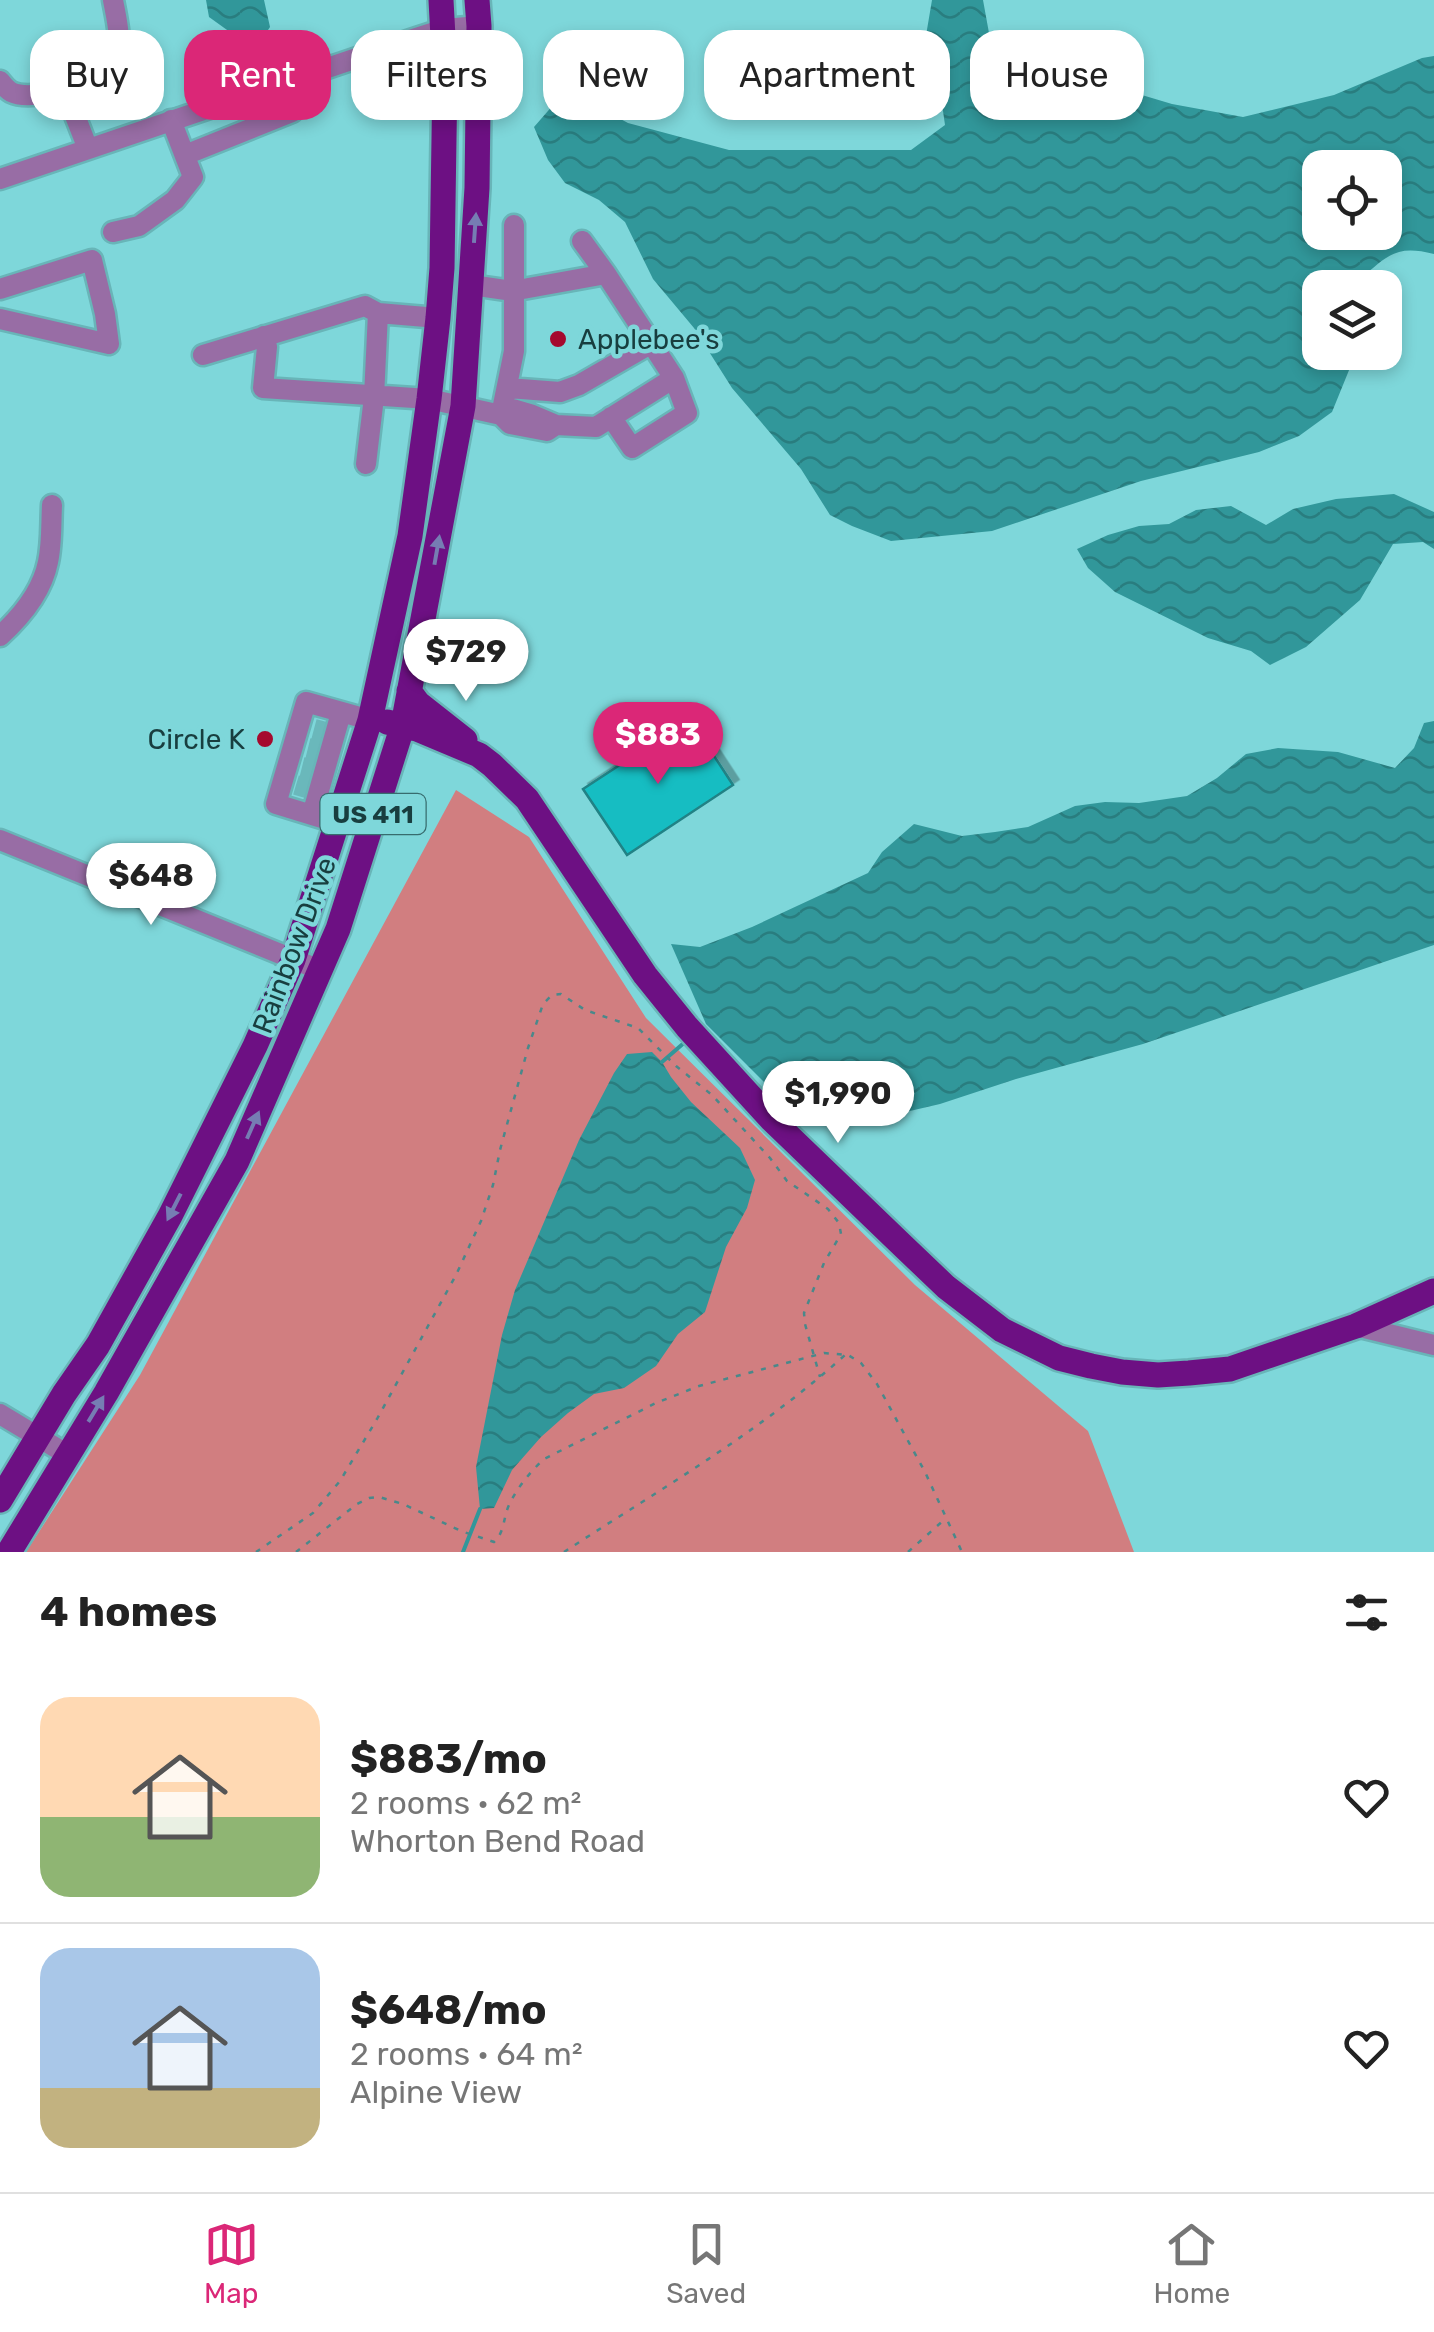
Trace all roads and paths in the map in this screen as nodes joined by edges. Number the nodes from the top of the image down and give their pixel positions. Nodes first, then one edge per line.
1 (113, 0) edge
2 (441, 0) edge
3 (477, 0) edge
4 (479, 26) junction
5 (444, 29) junction
6 (118, 30) edge
7 (331, 66) edge
8 (0, 81) edge
9 (30, 93) edge
10 (184, 116) edge
11 (77, 120) edge
12 (171, 120) junction
13 (272, 120) edge
14 (88, 148) junction
15 (185, 155) junction
16 (0, 178) edge
17 (514, 225) dead end
18 (112, 232) dead end
19 (582, 242) dead end
20 (606, 274) junction
21 (471, 285) junction
22 (0, 289) edge
23 (512, 291) junction
24 (378, 314) junction
25 (438, 318) junction
26 (0, 320) edge
27 (264, 336) junction
28 (650, 344) junction
29 (203, 355) dead end
30 (674, 378) junction
31 (506, 388) junction
32 (374, 397) junction
33 (430, 399) junction
34 (462, 406) junction
35 (501, 415) junction
36 (611, 417) junction
37 (366, 464) dead end
38 (52, 505) dead end
39 (0, 636) edge
40 (410, 691) junction
41 (342, 712) junction
42 (370, 720) junction
43 (402, 725) junction
44 (479, 755) junction
45 (311, 759) junction
46 (312, 815) junction
47 (338, 824) junction
48 (0, 840) edge
49 (293, 960) junction
50 (320, 970) junction
51 (1434, 1292) edge
52 (1356, 1326) junction
53 (1434, 1345) edge
54 (814, 1355) junction
55 (845, 1355) junction
56 (820, 1378) junction
57 (0, 1414) edge
58 (38, 1438) junction
59 (68, 1455) junction
60 (0, 1500) edge
61 (946, 1518) junction
62 (9, 1552) edge
63 (256, 1552) edge
64 (296, 1552) edge
65 (564, 1552) edge
66 (908, 1552) edge
67 (962, 1552) edge

1 - 6 street
2 - 5 main road, Rainbow Drive / US 411
3 - 4 main road, Rainbow Drive / US 411
4 - 5 street
21 -> 4 main road, Rainbow Drive / US 411
5 - 7 street
5 - 25 main road, Rainbow Drive / US 411
8 - 9 street
10 - 12 street
11 - 14 street
12 - 14 street
12 - 15 street
13 - 15 street
14 - 16 street
15 - 18 street
17 - 23 street
19 - 20 street
20 - 23 street
20 - 28 street
21 - 23 street
21 - 34 main road, Rainbow Drive / US 411
22 - 26 street
23 - 31 street
24 - 25 street
24 - 27 street
24 - 32 street
25 - 33 main road, Rainbow Drive / US 411
27 - 29 street
27 - 32 street
28 - 30 street
28 - 31 street
30 - 36 street
30 - 36 street
31 - 35 street
32 - 33 street
32 - 37 street
33 - 34 street
33 - 42 main road, Rainbow Drive / US 411
34 - 35 street
40 -> 34 main road, Rainbow Drive / US 411
35 - 36 street
38 - 39 street
40 - 43 main road, Rainbow Drive / US 411
40 - 44 main road
41 - 42 street
41 - 45 street
41 - 45 street
42 - 43 main road
42 - 47 main road, Rainbow Drive / US 411
43 - 44 main road
43 - 50 main road, Rainbow Drive / US 411
44 - 52 main road
45 - 46 street
45 - 46 street
46 - 47 street
47 - 49 main road, Rainbow Drive / US 411
48 - 49 street
49 - 50 street
49 -> 58 main road, Rainbow Drive / US 411
59 -> 50 main road, Rainbow Drive / US 411
51 - 52 main road
52 - 53 street
54 - 55 path
54 - 56 path
54 - 63 path
54 - 64 path
55 - 56 path
55 - 61 path
56 - 65 path
57 - 58 street
58 - 59 street
58 - 60 main road, Rainbow Drive / US 411
59 - 62 main road, Rainbow Drive / US 411
61 - 66 path
61 - 67 path

